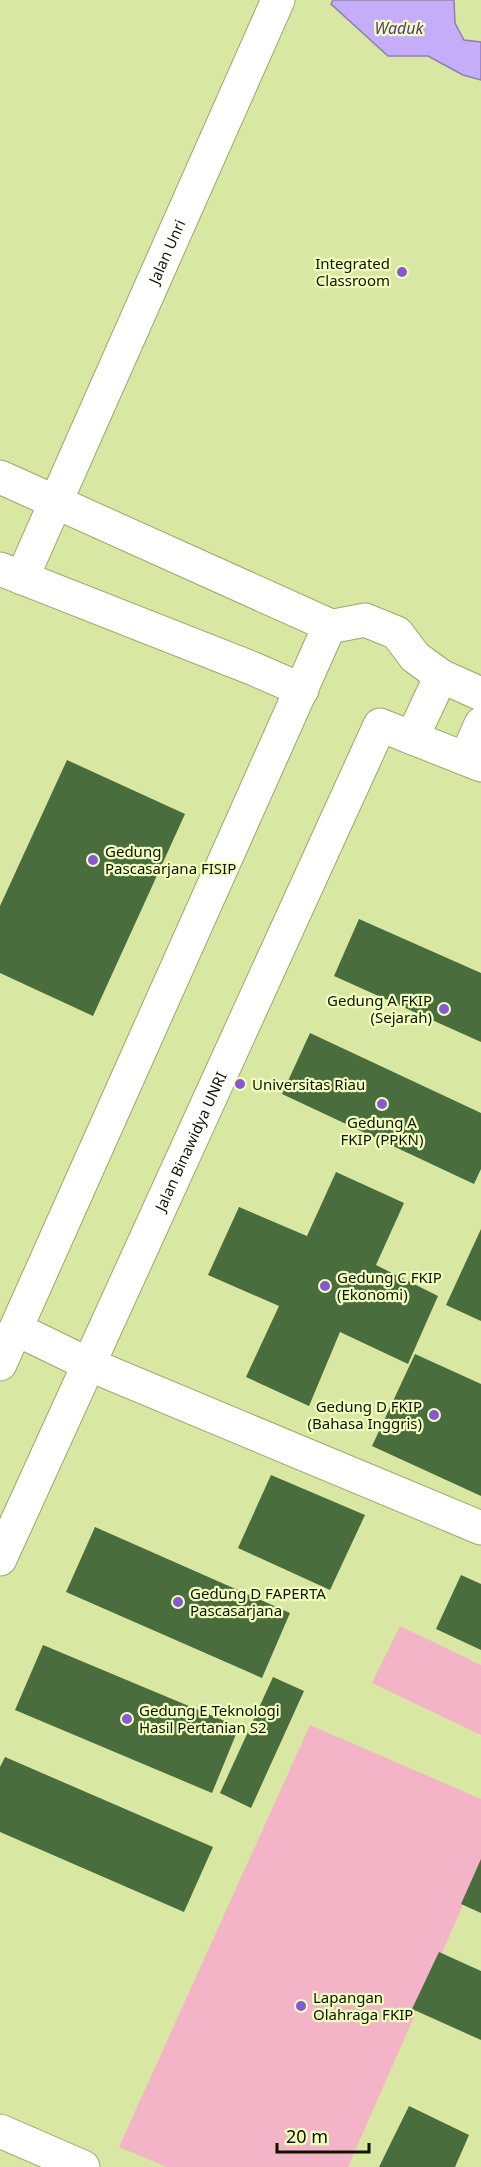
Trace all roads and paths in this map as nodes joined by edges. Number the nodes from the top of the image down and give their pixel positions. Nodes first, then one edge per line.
1 (278, 0) edge
2 (0, 477) edge
3 (55, 503) junction
4 (11, 574) edge
5 (331, 626) junction
6 (441, 676) junction
7 (302, 690) junction
8 (481, 694) edge
9 (481, 724) edge
10 (412, 738) junction
11 (473, 762) edge
12 (16, 1329) junction
13 (0, 1364) edge
14 (88, 1364) junction
15 (481, 1528) edge
16 (0, 1559) edge
17 (0, 2131) edge
18 (83, 2167) edge

1 - 3 lane, Jalan Unri
2 - 3 lane
3 - 4 lane, Jalan Unri
3 - 5 lane
4 - 7 lane, Jalan Unri
5 - 6 lane
5 - 7 lane
6 - 8 lane
6 - 10 lane
7 - 12 lane
9 - 11 lane
10 - 11 lane
10 - 14 lane, Jalan Binawidya UNRI
12 - 13 lane
12 - 14 lane
14 - 15 lane
14 - 16 lane, Jalan Binawidya UNRI
17 - 18 lane

